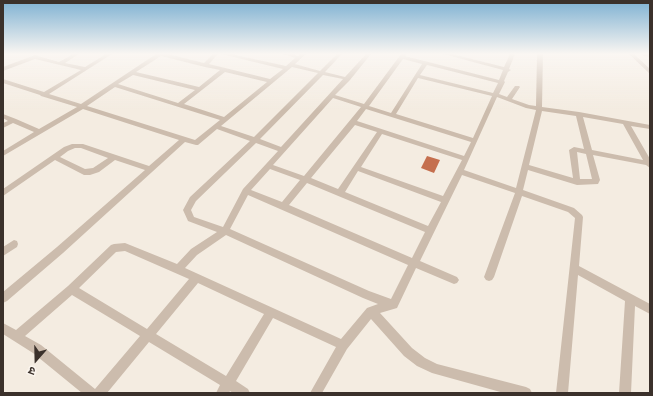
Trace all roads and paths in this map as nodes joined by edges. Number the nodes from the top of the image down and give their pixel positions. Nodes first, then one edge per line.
1 (80, 72) edge
2 (221, 72) edge
3 (235, 72) edge
4 (281, 72) edge
5 (313, 72) edge
6 (353, 72) edge
7 (390, 72) edge
8 (419, 72) edge
9 (463, 72) edge
10 (507, 72) edge
11 (540, 72) edge
12 (132, 73) joint
13 (320, 74) junction
14 (417, 76) junction
15 (348, 79) junction
16 (3, 81) edge
17 (271, 81) junction
18 (502, 82) junction
19 (13, 85) junction
20 (114, 86) junction
21 (517, 87) dead end
22 (200, 89) junction
23 (3, 90) edge
24 (43, 95) junction
25 (496, 95) junction
26 (331, 96) junction
27 (508, 100) junction
28 (179, 105) junction
29 (365, 106) junction
30 (81, 107) junction
31 (539, 109) junction
32 (393, 114) junction
33 (579, 114) junction
34 (3, 116) edge
35 (224, 119) junction
36 (14, 120) junction
37 (353, 122) junction
38 (626, 123) junction
39 (3, 126) edge
40 (216, 126) junction
41 (650, 127) edge
42 (39, 132) junction
43 (381, 132) junction
44 (184, 139) junction
45 (255, 140) junction
46 (475, 141) junction
47 (282, 150) junction
48 (589, 152) junction
49 (3, 154) edge
50 (114, 157) junction
51 (54, 158) junction
52 (465, 159) junction
53 (649, 164) edge
54 (268, 166) junction
55 (525, 166) junction
56 (357, 168) junction
57 (150, 169) junction
58 (459, 171) junction
59 (305, 179) junction
60 (577, 182) junction
61 (246, 191) junction
62 (519, 192) junction
63 (3, 193) edge
64 (340, 193) junction
65 (445, 200) junction
66 (283, 206) junction
67 (430, 230) junction
68 (225, 231) junction
69 (14, 244) dead end
70 (3, 252) edge
71 (415, 262) junction
72 (574, 268) junction
73 (178, 269) junction
74 (489, 276) dead end
75 (197, 277) junction
76 (454, 280) dead end
77 (71, 289) junction
78 (3, 298) edge
79 (630, 298) junction
80 (393, 306) junction
81 (371, 310) junction
82 (650, 310) edge
83 (271, 312) junction
84 (3, 328) edge
85 (17, 336) junction
86 (148, 336) junction
87 (343, 345) junction
88 (225, 388) edge
89 (92, 392) edge
90 (244, 393) edge
91 (316, 393) edge
92 (526, 393) edge
93 (562, 393) edge
94 (625, 393) edge

1 - 24 street
2 - 22 street
3 - 17 street
4 - 17 street
5 - 13 street
6 - 15 street
7 - 29 street
8 - 14 street
9 - 18 street
10 - 18 street
11 - 31 street
12 - 20 street
12 - 22 street
13 - 15 street
13 - 45 street
14 - 25 street
14 - 32 street
15 - 26 street
16 - 19 street
17 - 35 street
18 - 25 street
19 - 23 street
19 - 24 street
20 - 28 street
20 - 30 street
21 - 27 street
22 - 28 street
24 - 30 street
25 - 27 street
25 - 46 street
26 - 29 street
26 - 47 street
27 - 31 street
28 - 35 street
29 - 32 street
29 - 37 street
30 - 42 street
30 - 44 street
31 - 33 street
31 - 55 street
32 - 46 street
33 - 38 street
33 - 48 street
34 - 36 street
35 - 40 street
36 - 39 street
36 - 42 street
37 - 43 street
37 - 59 street
38 - 41 street
38 - 53 street
40 - 44 street
40 - 45 street
42 - 49 street
43 - 52 street
43 - 56 street
44 - 57 street
45 - 47 street
45 - 68 street
46 - 52 street
47 - 54 street
48 - 53 street
48 - 60 street
48 - 60 street
50 - 51 street
50 - 51 street
50 - 57 street
51 - 63 street
52 - 58 street
54 - 59 street
54 - 61 street
55 - 60 street
55 - 62 street
56 - 64 street
56 - 65 street
57 - 78 street
58 - 62 street
58 - 65 street
59 - 64 street
59 - 66 street
61 - 66 street
61 - 68 street
62 - 72 street
62 - 74 street
64 - 67 street
65 - 67 street
66 - 71 street
67 - 71 street
68 - 73 street
68 - 80 street
69 - 70 street
71 - 76 street
71 - 80 street
72 - 79 street
72 - 93 street
73 - 75 street
73 - 77 street
75 - 83 street
75 - 86 street
77 - 85 street
77 - 86 street
79 - 82 street
79 - 94 street
80 - 81 street
81 - 87 street
81 - 92 street
83 - 87 street
83 - 88 street
84 - 85 street
85 - 89 street
86 - 88 street
86 - 89 street
87 - 91 street
88 - 90 street

